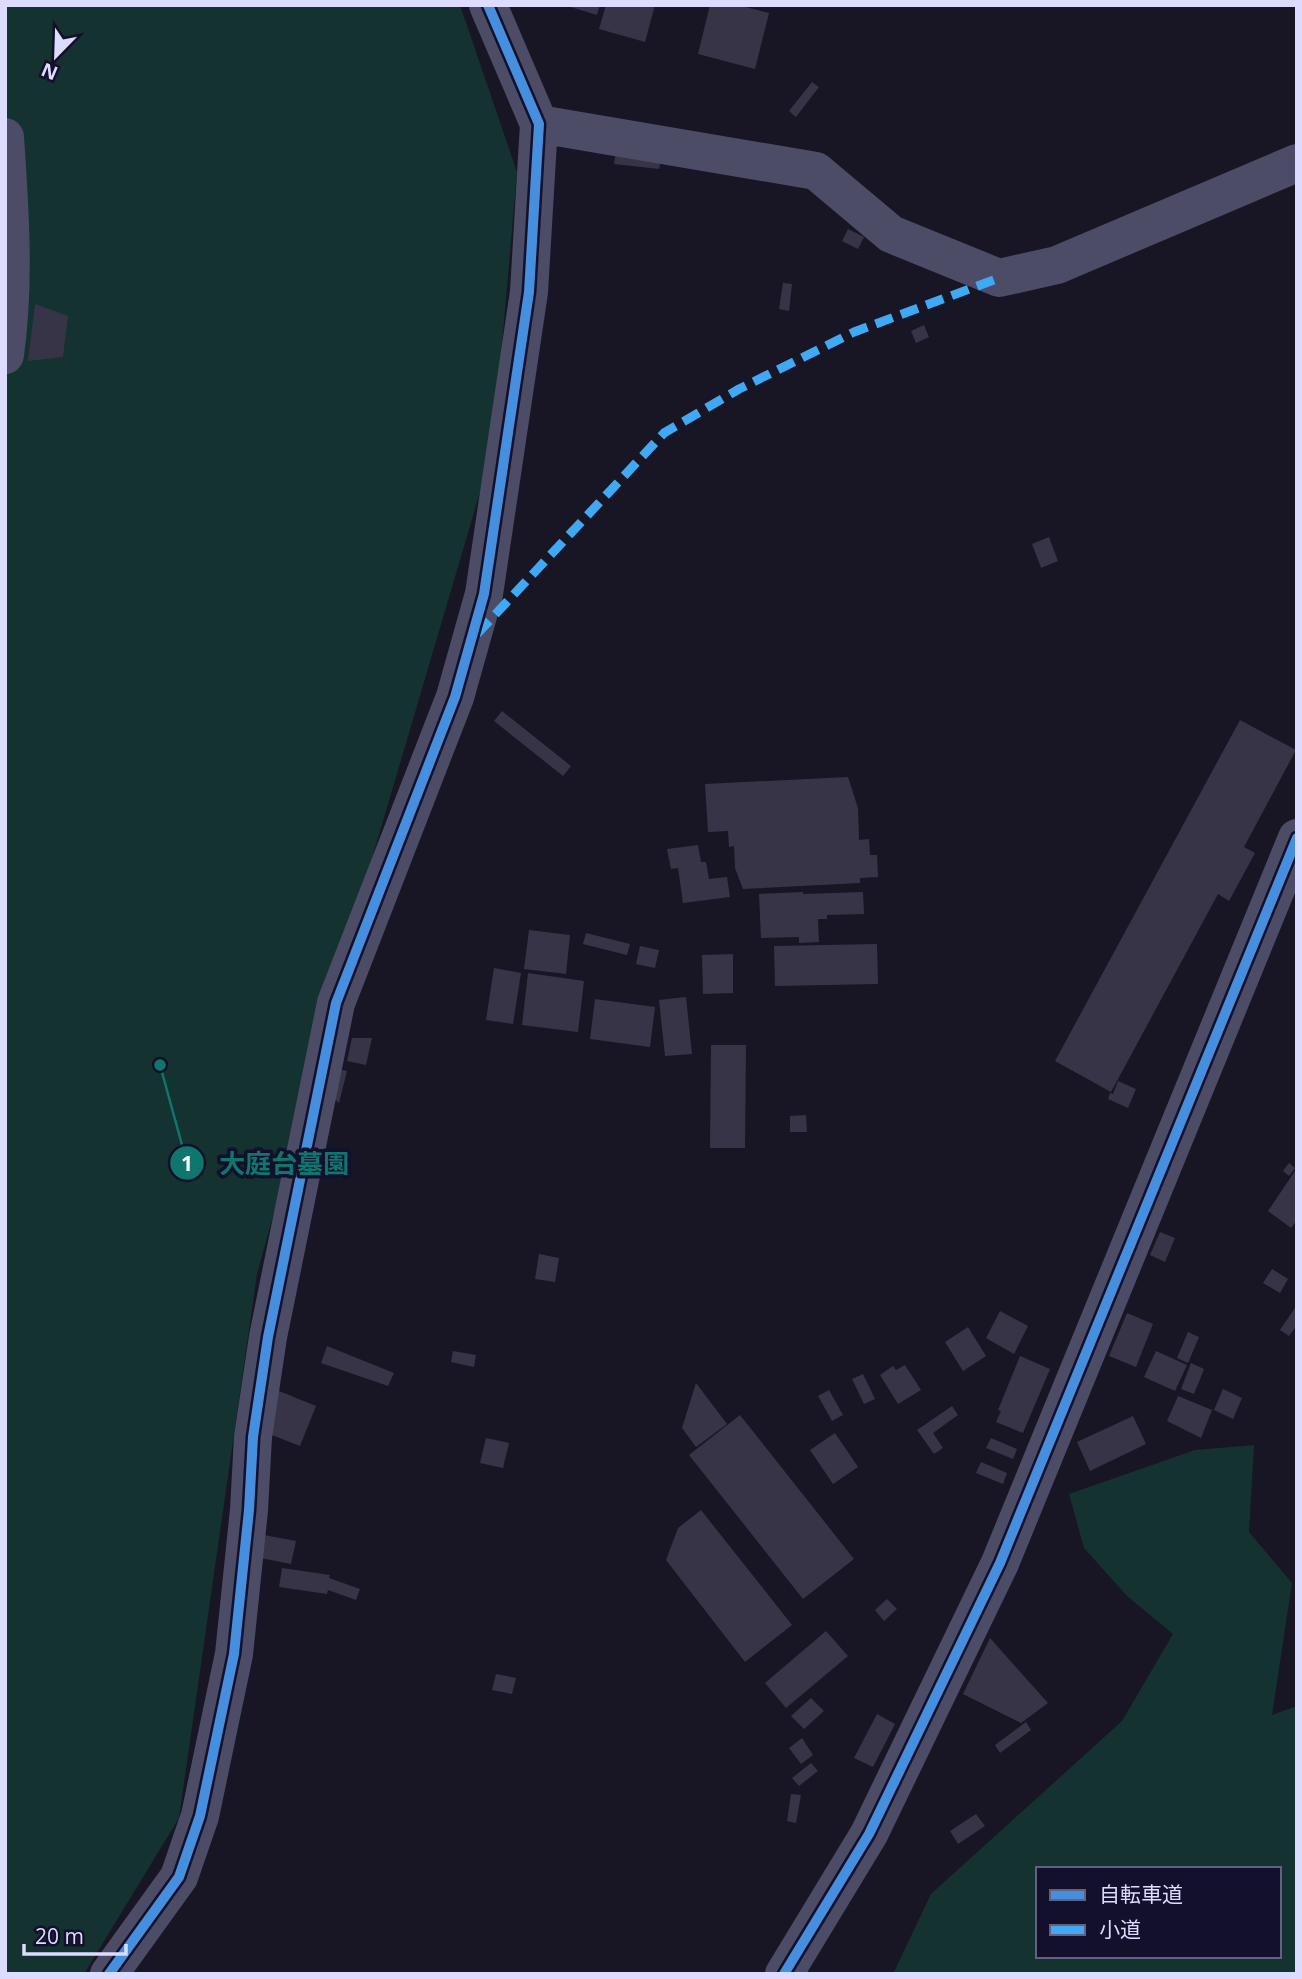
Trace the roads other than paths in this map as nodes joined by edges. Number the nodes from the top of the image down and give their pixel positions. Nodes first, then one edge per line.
1 (488, 5) edge
2 (539, 124) junction
3 (5, 137) edge
4 (1297, 163) edge
5 (5, 355) edge
6 (1297, 838) edge
7 (109, 1974) edge
8 (784, 1974) edge

1 - 2 street
2 - 4 street
2 - 7 street
3 - 5 street
6 - 8 street

